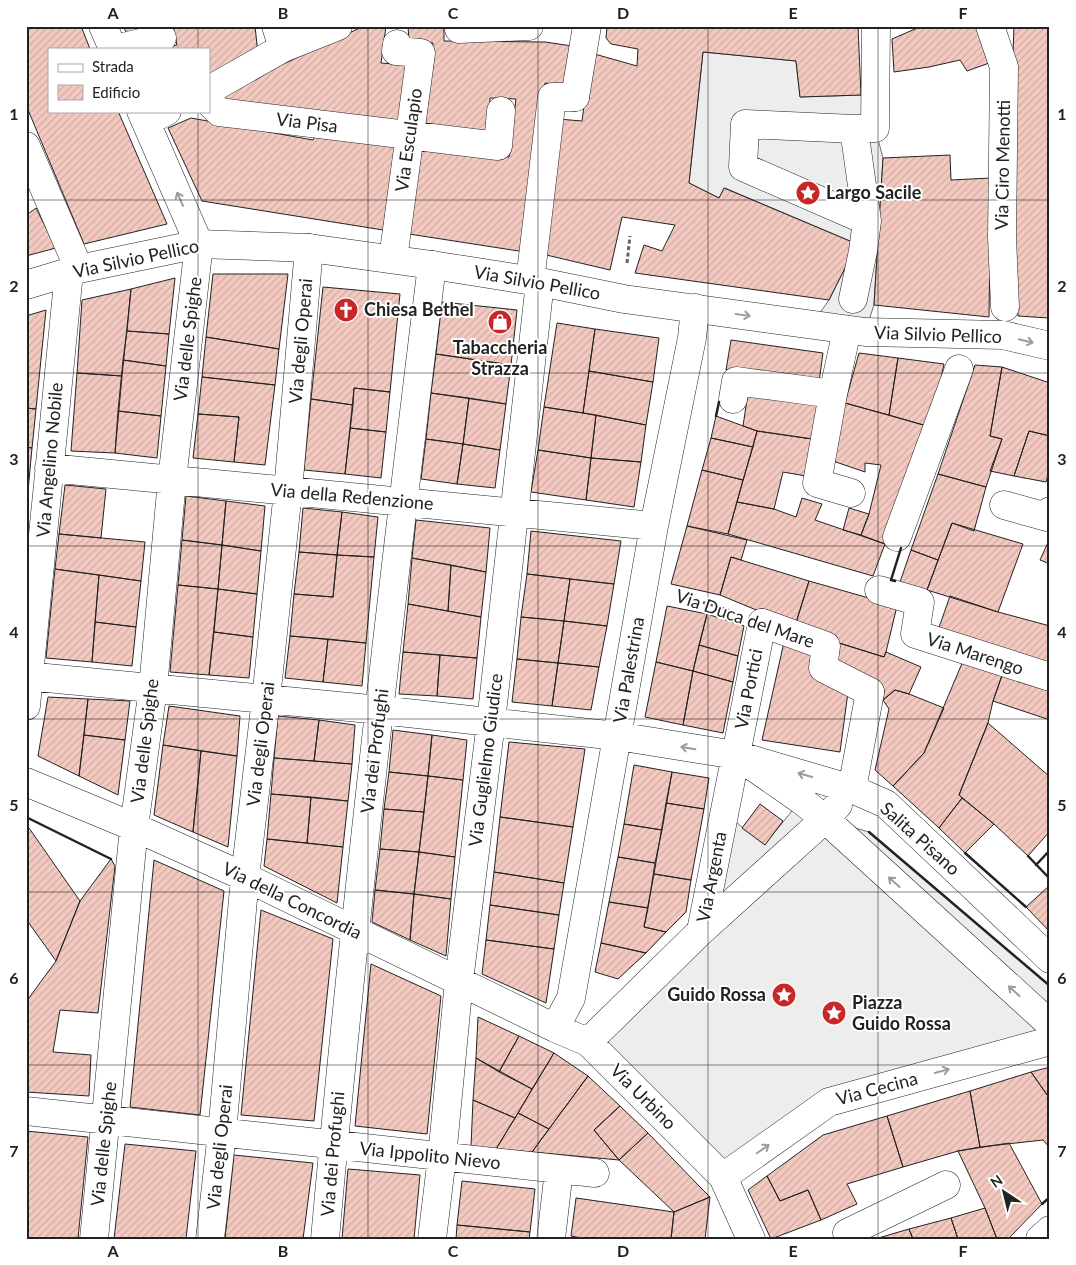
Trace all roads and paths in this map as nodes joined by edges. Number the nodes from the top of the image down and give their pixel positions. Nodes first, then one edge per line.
1 (103, 26) edge
2 (338, 26) edge
3 (459, 26) edge
4 (529, 26) edge
5 (587, 26) edge
6 (875, 26) edge
7 (990, 26) edge
8 (280, 37) edge
9 (162, 38) dead end
10 (397, 44) dead end
11 (114, 48) edge
12 (118, 48) edge
13 (210, 89) edge
14 (210, 103) edge
15 (501, 111) dead end
16 (151, 115) edge
17 (865, 129) junction
18 (410, 136) junction
19 (26, 146) edge
20 (867, 221) junction
21 (199, 244) junction
22 (308, 248) junction
23 (393, 259) junction
24 (432, 265) junction
25 (74, 271) junction
26 (535, 281) junction
27 (26, 285) edge
28 (853, 299) dead end
29 (1005, 307) dead end
30 (695, 308) junction
31 (847, 330) junction
32 (1050, 346) edge
33 (959, 369) dead end
34 (833, 394) junction
35 (733, 399) dead end
36 (49, 468) junction
37 (172, 480) junction
38 (288, 491) junction
39 (851, 493) dead end
40 (403, 502) junction
41 (1004, 505) dead end
42 (1050, 510) edge
43 (515, 513) junction
44 (654, 526) junction
45 (897, 537) dead end
46 (643, 586) junction
47 (879, 590) dead end
48 (762, 623) junction
49 (28, 676) edge
50 (1050, 677) edge
51 (153, 688) junction
52 (266, 699) junction
53 (26, 706) edge
54 (380, 710) junction
55 (491, 722) junction
56 (617, 736) junction
57 (736, 755) junction
58 (26, 782) edge
59 (852, 789) junction
60 (825, 819) junction
61 (134, 827) junction
62 (244, 877) junction
63 (354, 930) junction
64 (702, 931) junction
65 (1050, 959) edge
66 (460, 981) junction
67 (1050, 1024) edge
68 (555, 1028) junction
69 (1050, 1041) edge
70 (588, 1042) junction
71 (26, 1112) edge
72 (106, 1120) junction
73 (222, 1133) junction
74 (333, 1145) junction
75 (442, 1157) junction
76 (559, 1170) junction
77 (595, 1173) dead end
78 (723, 1177) junction
79 (946, 1185) dead end
80 (1050, 1230) edge
81 (842, 1237) edge
82 (94, 1239) edge
83 (210, 1239) edge
84 (324, 1239) edge
85 (432, 1239) edge
86 (551, 1239) edge
87 (750, 1239) edge
88 (1040, 1239) edge

1 - 11 street
2 - 8 street
3 - 4 street
5 - 26 street, Via Guglielmo Giudice
6 - 17 street
7 - 29 street, Via Ciro Menotti
8 - 13 street
9 - 12 street
10 - 18 street, Via Esculapio
14 - 18 street, Via Pisa
15 - 18 street, Via Pisa
21 -> 16 street
17 - 20 street
17 - 20 street
18 - 23 street, Via Esculapio
19 - 25 street
20 - 28 street
21 - 22 street, Via Silvio Pellico
21 - 25 street, Via Silvio Pellico
21 - 37 street, Via delle Spighe
22 - 23 street, Via Silvio Pellico
22 - 38 street, Via degli Operai
23 - 24 street, Via Silvio Pellico
24 - 26 street, Via Silvio Pellico
24 - 40 street, Via dei Profughi
25 - 27 street, Via Silvio Pellico
25 - 36 street, Via Angelino Nobile
26 - 30 street, Via Silvio Pellico
26 - 43 street, Via Guglielmo Giudice
30 -> 31 street, Via Silvio Pellico
30 - 44 street, Via Palestrina
31 -> 32 street, Via Silvio Pellico
31 - 34 street
33 - 45 street
34 - 35 street
34 - 39 street
36 - 37 street, Via della Redenzione
36 - 49 street, Via Angelino Nobile
37 - 38 street, Via della Redenzione
37 - 51 street, Via delle Spighe
38 - 40 street, Via della Redenzione
38 - 52 street, Via degli Operai
40 - 43 street, Via della Redenzione
40 - 54 street, Via dei Profughi
41 - 42 street
43 - 44 street, Via della Redenzione
43 - 55 street, Via Guglielmo Giudice
44 - 46 street, Via Palestrina
46 - 48 path, Via Duca del Mare
46 - 56 street, Via Palestrina
47 - 50 street, Via Marengo
48 - 57 street, Via Portici
48 - 59 street, Via Duca del Mare
49 - 51 street, Salita Pisano
49 - 53 street, Via Angelino Nobile
51 - 52 street, Salita Pisano
51 - 61 street, Via delle Spighe
52 - 54 street, Salita Pisano
52 - 62 street, Via degli Operai
54 - 55 street, Salita Pisano
54 - 63 street, Via dei Profughi
55 - 56 street, Salita Pisano
55 - 66 street, Via Guglielmo Giudice
57 -> 56 street, Salita Pisano
56 - 68 street, Via Palestrina
59 -> 57 street, Salita Pisano
57 - 60 street
57 - 64 street, Via Argenta
58 - 61 street, Via della Concordia
59 - 60 street
59 - 65 street, Salita Pisano
60 - 64 street
67 -> 60 street
61 - 62 street, Via della Concordia
61 - 72 street, Via delle Spighe
62 - 63 street, Via della Concordia
62 - 73 street, Via degli Operai
63 - 66 street, Via della Concordia
63 - 74 street, Via dei Profughi
64 - 70 street, Via Argenta
66 - 68 street, Via della Concordia
66 - 75 street, Via Guglielmo Giudice
68 - 70 street, Via Urbino
78 -> 69 street, Via Cecina
70 - 78 street, Via Urbino
71 - 72 street, Via Ippolito Nievo
72 - 73 street, Via Ippolito Nievo
72 - 82 street, Via delle Spighe
73 - 74 street, Via Ippolito Nievo
73 - 83 street, Via degli Operai
74 - 75 street, Via Ippolito Nievo
74 - 84 street, Via dei Profughi
75 - 76 street, Via Ippolito Nievo
75 - 85 street, Via Guglielmo Giudice
76 - 77 street, Via Ippolito Nievo
76 - 86 street
78 - 87 street
79 - 81 street
80 - 88 street

